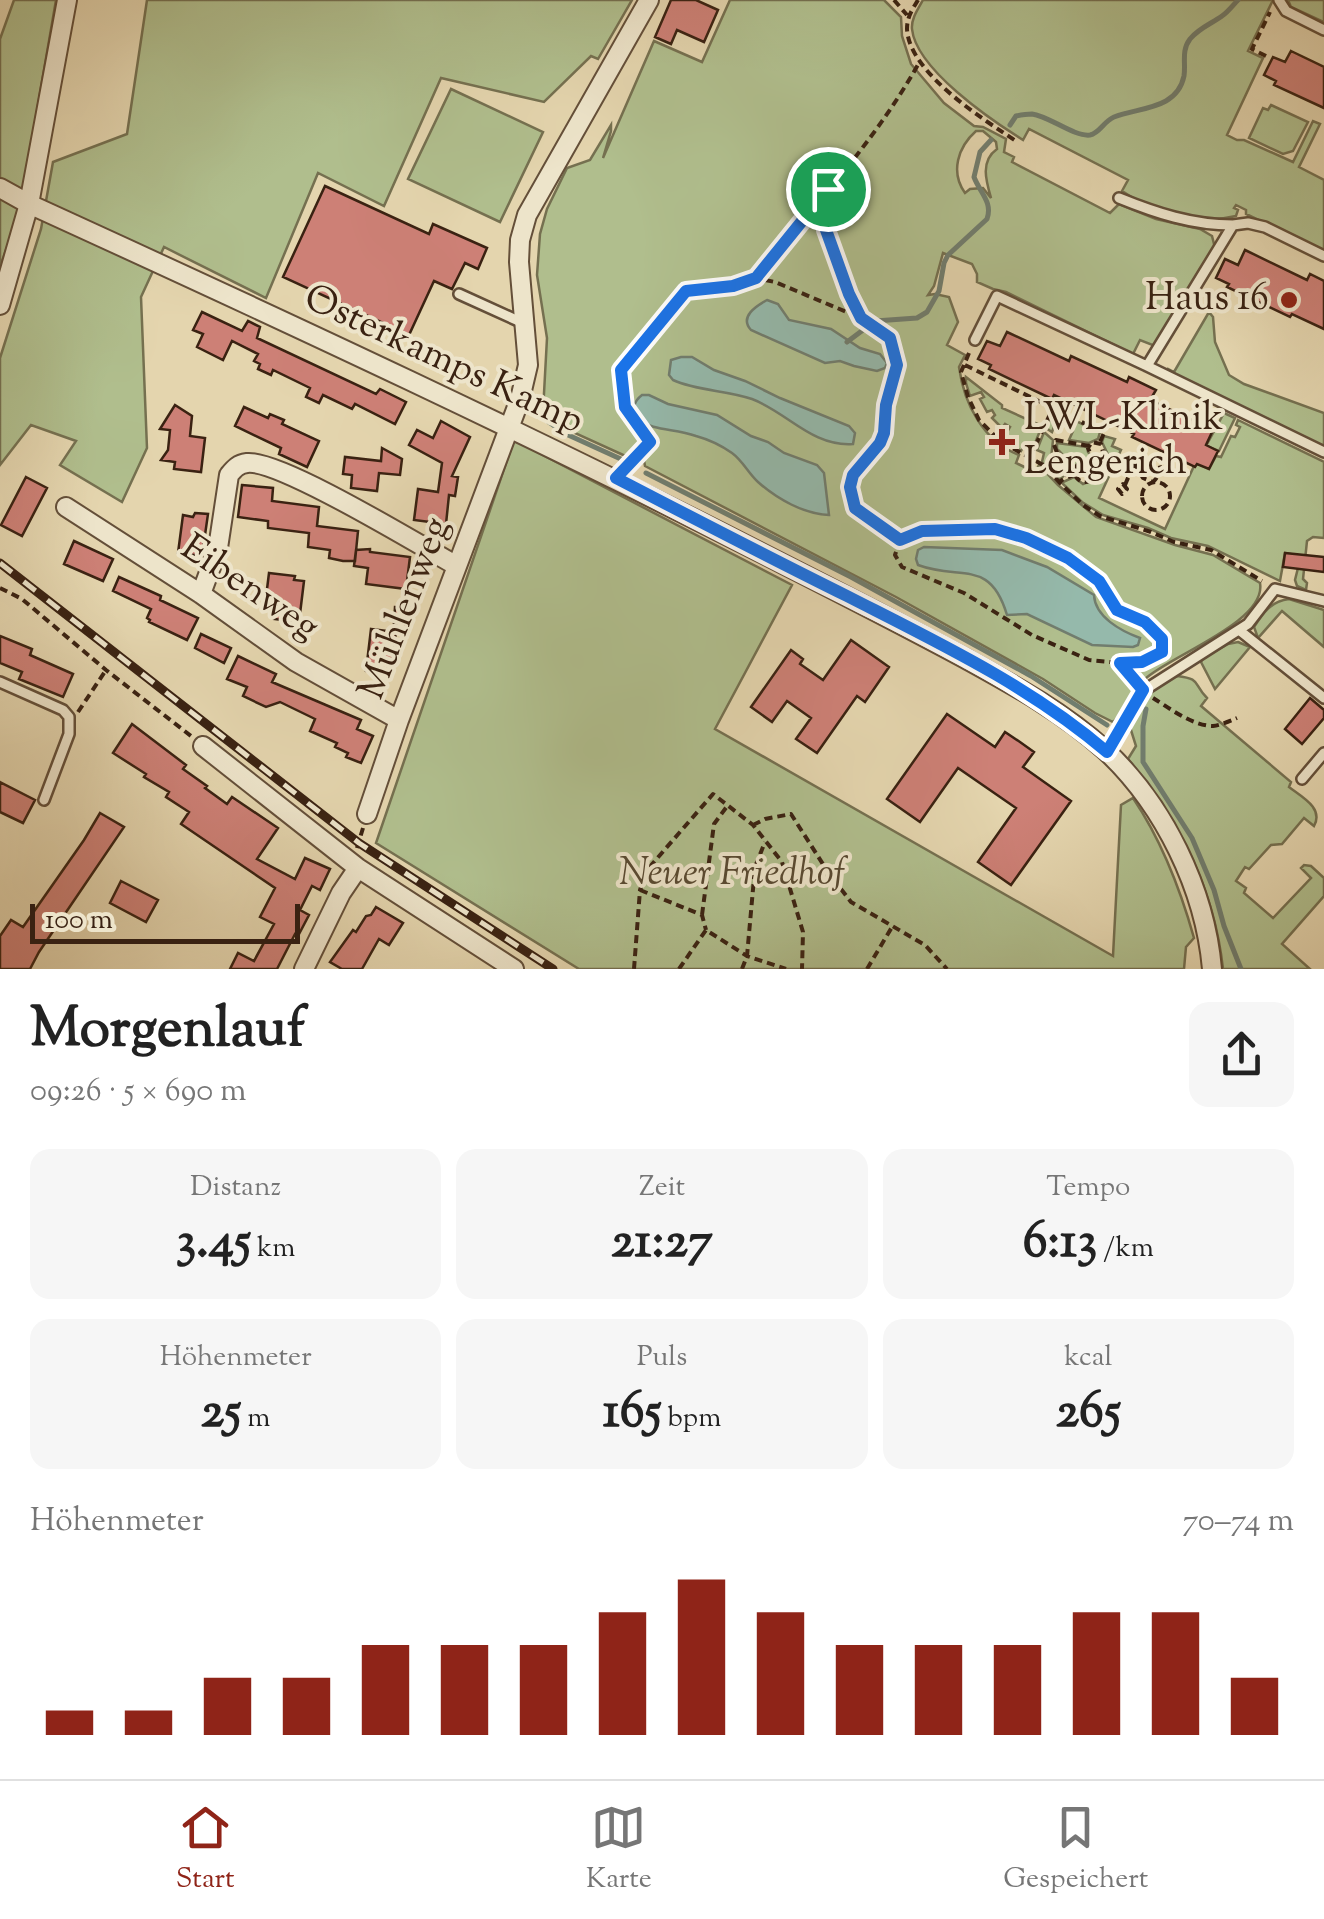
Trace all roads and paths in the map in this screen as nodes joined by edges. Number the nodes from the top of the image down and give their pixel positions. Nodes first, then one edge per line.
1 (67, 0) edge
2 (650, 0) edge
3 (894, 0) edge
4 (918, 0) edge
5 (1277, 2) edge
6 (908, 16) junction
7 (1324, 30) edge
8 (1266, 56) dead end
9 (920, 61) junction
10 (1016, 141) dead end
11 (0, 188) edge
12 (828, 189) junction
13 (1119, 198) dead end
14 (29, 204) junction
15 (1232, 225) junction
16 (1324, 256) edge
17 (756, 278) junction
18 (459, 294) dead end
19 (0, 305) edge
20 (861, 318) junction
21 (526, 324) junction
22 (975, 340) joint
23 (964, 364) junction
24 (1147, 366) junction
25 (1053, 408) junction
26 (509, 427) junction
27 (1043, 428) junction
28 (1056, 440) junction
29 (1100, 442) junction
30 (1089, 446) junction
31 (1103, 452) junction
32 (1324, 452) edge
33 (1150, 454) dead end
34 (1030, 456) junction
35 (1095, 469) junction
36 (1075, 474) junction
37 (1067, 477) junction
38 (616, 478) junction
39 (1059, 482) junction
40 (1153, 482) junction
41 (1124, 485) dead end
42 (66, 506) dead end
43 (900, 540) junction
44 (457, 566) junction
45 (1, 589) edge
46 (1275, 589) junction
47 (201, 594) junction
48 (1324, 601) edge
49 (1239, 630) junction
50 (1120, 663) junction
51 (106, 670) junction
52 (0, 682) edge
53 (1143, 690) junction
54 (1324, 698) edge
55 (70, 717) junction
56 (1237, 718) dead end
57 (399, 720) junction
58 (203, 746) joint
59 (1107, 752) junction
60 (1324, 753) edge
61 (1302, 779) dead end
62 (44, 800) dead end
63 (728, 805) junction
64 (367, 814) joint
65 (752, 825) junction
66 (766, 841) junction
67 (354, 865) junction
68 (640, 890) junction
69 (702, 915) junction
70 (892, 927) junction
71 (706, 930) junction
72 (747, 956) junction
73 (304, 969) edge
74 (514, 969) edge
75 (634, 969) edge
76 (680, 969) edge
77 (742, 969) edge
78 (786, 969) edge
79 (802, 969) edge
80 (867, 969) edge
81 (948, 969) edge
82 (1212, 969) edge

1 - 14 street
2 - 21 street, Mühlenweg
3 - 6 path
4 - 6 path
5 - 7 lane
5 - 8 path
6 - 9 path
9 - 10 path
9 - 12 path
11 - 14 street, Osterkamps Kamp
12 - 17 path
12 - 20 path
13 - 15 lane
14 - 19 street
14 - 26 street, Osterkamps Kamp
15 - 16 lane
15 - 24 lane
17 - 20 path
17 - 38 path
18 - 21 lane
20 - 43 path
21 - 26 street, Mühlenweg
22 - 23 path
22 - 24 lane
23 - 25 path
23 - 34 path
24 - 32 lane
25 - 27 path
25 - 29 path
26 - 38 street, Osterkamps Kamp
26 - 44 street, Mühlenweg
27 - 28 path
27 - 34 path
28 - 30 path
28 - 37 path
29 - 30 path
29 - 31 path
30 - 31 path
31 - 35 path
33 - 40 path
34 - 39 path
35 - 36 path
35 - 36 path
35 - 36 path
36 - 37 path
37 - 39 path
38 - 59 street, Osterkamps Kamp
39 - 46 path
40 - 40 path
40 - 41 path
42 - 47 street, Eibenweg
43 - 50 path
43 - 50 path
44 - 47 street
44 - 57 street, Mühlenweg
45 - 51 path
46 - 48 lane
46 - 49 lane
47 - 57 street, Eibenweg
49 - 53 lane
49 - 54 lane
50 - 53 path
51 - 55 path
51 - 58 path
52 - 55 lane
53 - 56 path
53 - 59 lane
55 - 62 lane
57 - 64 street, Mühlenweg
58 - 67 street
59 - 82 street, Osterkamps Kamp
60 - 61 lane
63 - 65 path
63 - 68 path
63 - 69 path
64 - 67 path
65 - 66 path
65 - 70 path
66 - 72 path
66 - 79 path
67 - 73 street
67 - 74 street
68 - 69 path
68 - 75 path
69 - 71 path
70 - 80 path
70 - 81 path
71 - 72 path
71 - 76 path
72 - 77 path
72 - 78 path

